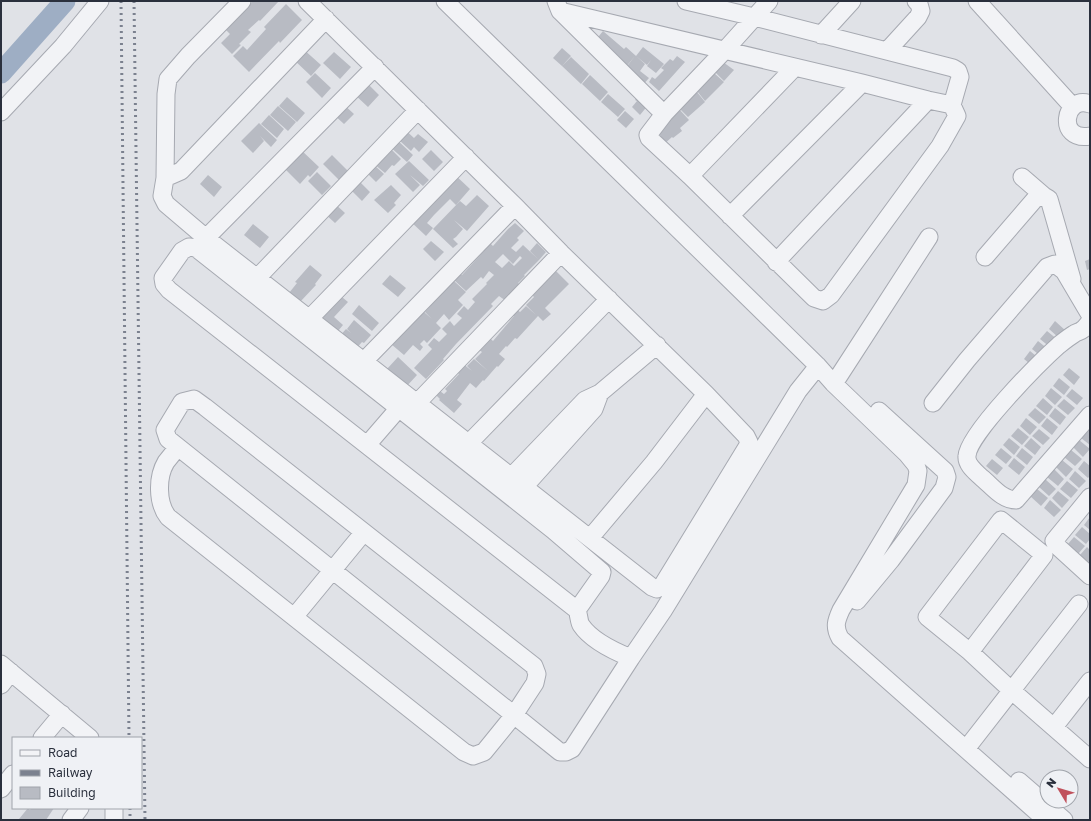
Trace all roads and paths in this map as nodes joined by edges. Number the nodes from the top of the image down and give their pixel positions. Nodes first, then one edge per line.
1 (100, 1) edge
2 (242, 1) edge
3 (308, 1) edge
4 (446, 1) edge
5 (686, 1) edge
6 (769, 1) edge
7 (852, 1) edge
8 (916, 1) edge
9 (976, 1) edge
10 (558, 6) edge
11 (754, 17) junction
12 (326, 19) junction
13 (821, 35) junction
14 (725, 50) junction
15 (887, 51) junction
16 (795, 66) junction
17 (375, 67) junction
18 (862, 83) junction
19 (928, 100) junction
20 (1090, 104) edge
21 (952, 105) junction
22 (1072, 107) junction
23 (418, 110) junction
24 (1, 112) edge
25 (664, 114) junction
26 (1090, 136) edge
27 (466, 157) junction
28 (690, 176) junction
29 (164, 178) junction
30 (1022, 178) dead end
31 (1044, 196) junction
32 (515, 206) junction
33 (730, 216) junction
34 (929, 237) dead end
35 (206, 238) junction
36 (561, 253) junction
37 (985, 257) dead end
38 (776, 262) junction
39 (258, 278) junction
40 (1075, 289) junction
41 (609, 299) junction
42 (309, 319) junction
43 (1088, 324) edge
44 (657, 345) junction
45 (364, 361) junction
46 (828, 374) junction
47 (706, 394) junction
48 (417, 403) junction
49 (933, 403) dead end
50 (399, 408) junction
51 (1090, 415) edge
52 (469, 443) junction
53 (367, 445) junction
54 (178, 447) junction
55 (518, 482) junction
56 (1090, 497) edge
57 (364, 532) junction
58 (595, 542) junction
59 (332, 570) junction
60 (1090, 576) edge
61 (1079, 604) dead end
62 (577, 610) junction
63 (294, 617) junction
64 (970, 652) junction
65 (631, 658) junction
66 (4, 674) edge
67 (1090, 681) edge
68 (1011, 690) junction
69 (62, 714) junction
70 (514, 716) junction
71 (1054, 727) junction
72 (43, 737) edge
73 (89, 737) edge
74 (969, 745) junction
75 (1090, 759) edge
76 (12, 775) edge
77 (1, 789) edge
78 (79, 809) edge
79 (114, 809) edge
80 (71, 820) edge
81 (114, 820) edge
82 (1046, 820) edge
83 (1064, 820) edge

1 - 24 street
2 - 29 street
3 - 12 street
4 - 46 street
5 - 11 street
6 - 11 street
7 - 13 street
8 - 15 street
9 - 22 street
10 - 14 street
10 - 25 street
11 - 13 street
11 - 14 street
12 - 17 street
12 - 29 street
13 - 15 street
14 - 16 street
14 - 25 street
15 - 21 street
16 - 18 street
16 - 28 street
17 - 23 street
17 - 35 street
18 - 19 street
18 - 33 street
19 - 21 street
19 - 38 street
20 - 22 street
21 - 38 street
22 - 26 street
23 - 27 street
23 - 39 street
25 - 28 street
27 - 32 street
27 - 42 street
28 - 33 street
29 - 35 street
30 - 31 street
31 - 37 street
31 - 40 street
32 - 36 street
32 - 45 street
33 - 38 street
34 - 46 street
35 - 39 street
36 - 41 street
36 - 48 street
39 - 42 street
40 - 43 street
40 - 49 street
41 - 44 street
41 - 52 street
42 - 45 street
43 - 51 street
44 - 47 street
44 - 55 street
45 - 48 street
46 - 65 street
46 - 74 street
46 - 74 street
47 - 58 street
47 - 58 street
48 - 52 street
50 - 53 street
50 - 53 street
50 - 62 street
52 - 55 street
53 - 62 street
54 - 57 street
54 - 59 street
54 - 63 street
55 - 58 street
56 - 60 street
57 - 59 street
57 - 70 street
59 - 63 street
59 - 70 street
61 - 68 street
62 - 65 street
63 - 70 street
64 - 64 street
64 - 68 street
65 - 70 street
66 - 69 street
67 - 71 street
68 - 71 street
68 - 74 street
69 - 72 street
69 - 73 street
71 - 75 street
74 - 82 street
74 - 83 street
76 - 77 street
78 - 80 street
79 - 81 street

